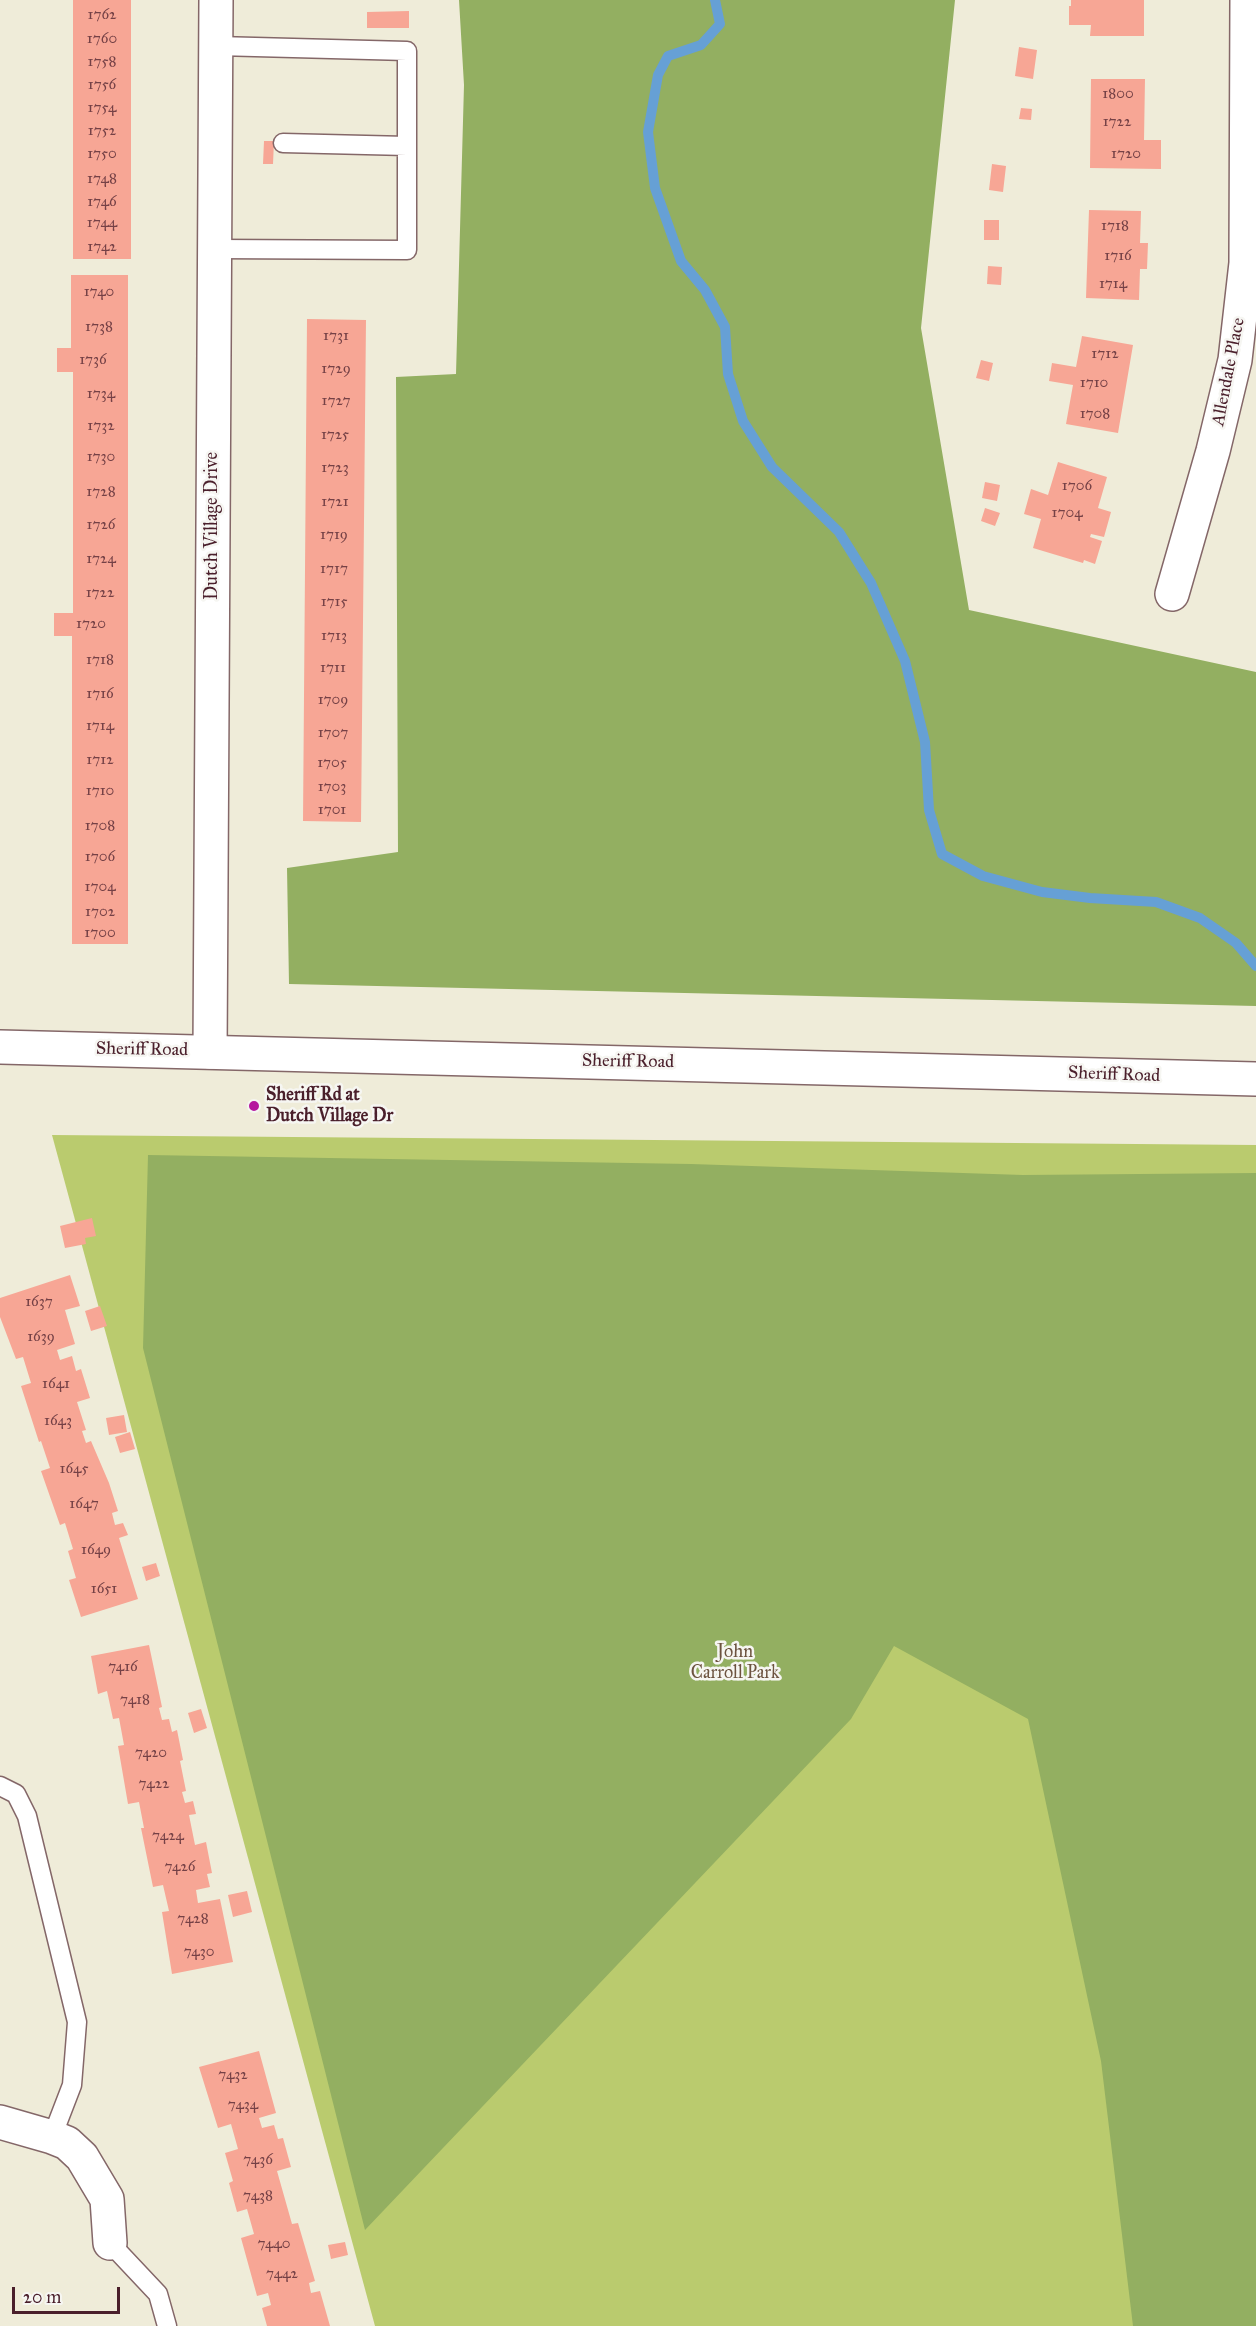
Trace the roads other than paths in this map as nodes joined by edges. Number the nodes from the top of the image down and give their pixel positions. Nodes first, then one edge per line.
1 (216, 0) edge
2 (1250, 3) edge
3 (217, 46) junction
4 (283, 143) dead end
5 (407, 146) junction
6 (215, 249) junction
7 (1173, 594) dead end
8 (0, 1047) edge
9 (210, 1052) junction
10 (1256, 1079) edge
11 (0, 1786) edge
12 (0, 2122) edge
13 (52, 2137) junction
14 (110, 2243) joint
15 (167, 2326) edge

1 - 3 street, Dutch Village Drive
2 - 7 street, Allendale Place
3 - 5 lane
3 - 6 street, Dutch Village Drive
4 - 5 lane
5 - 6 lane
6 - 9 street, Dutch Village Drive
8 - 9 street, Sheriff Road
9 - 10 street, Sheriff Road
11 - 13 lane
12 - 13 street
13 - 14 street
14 - 15 lane

